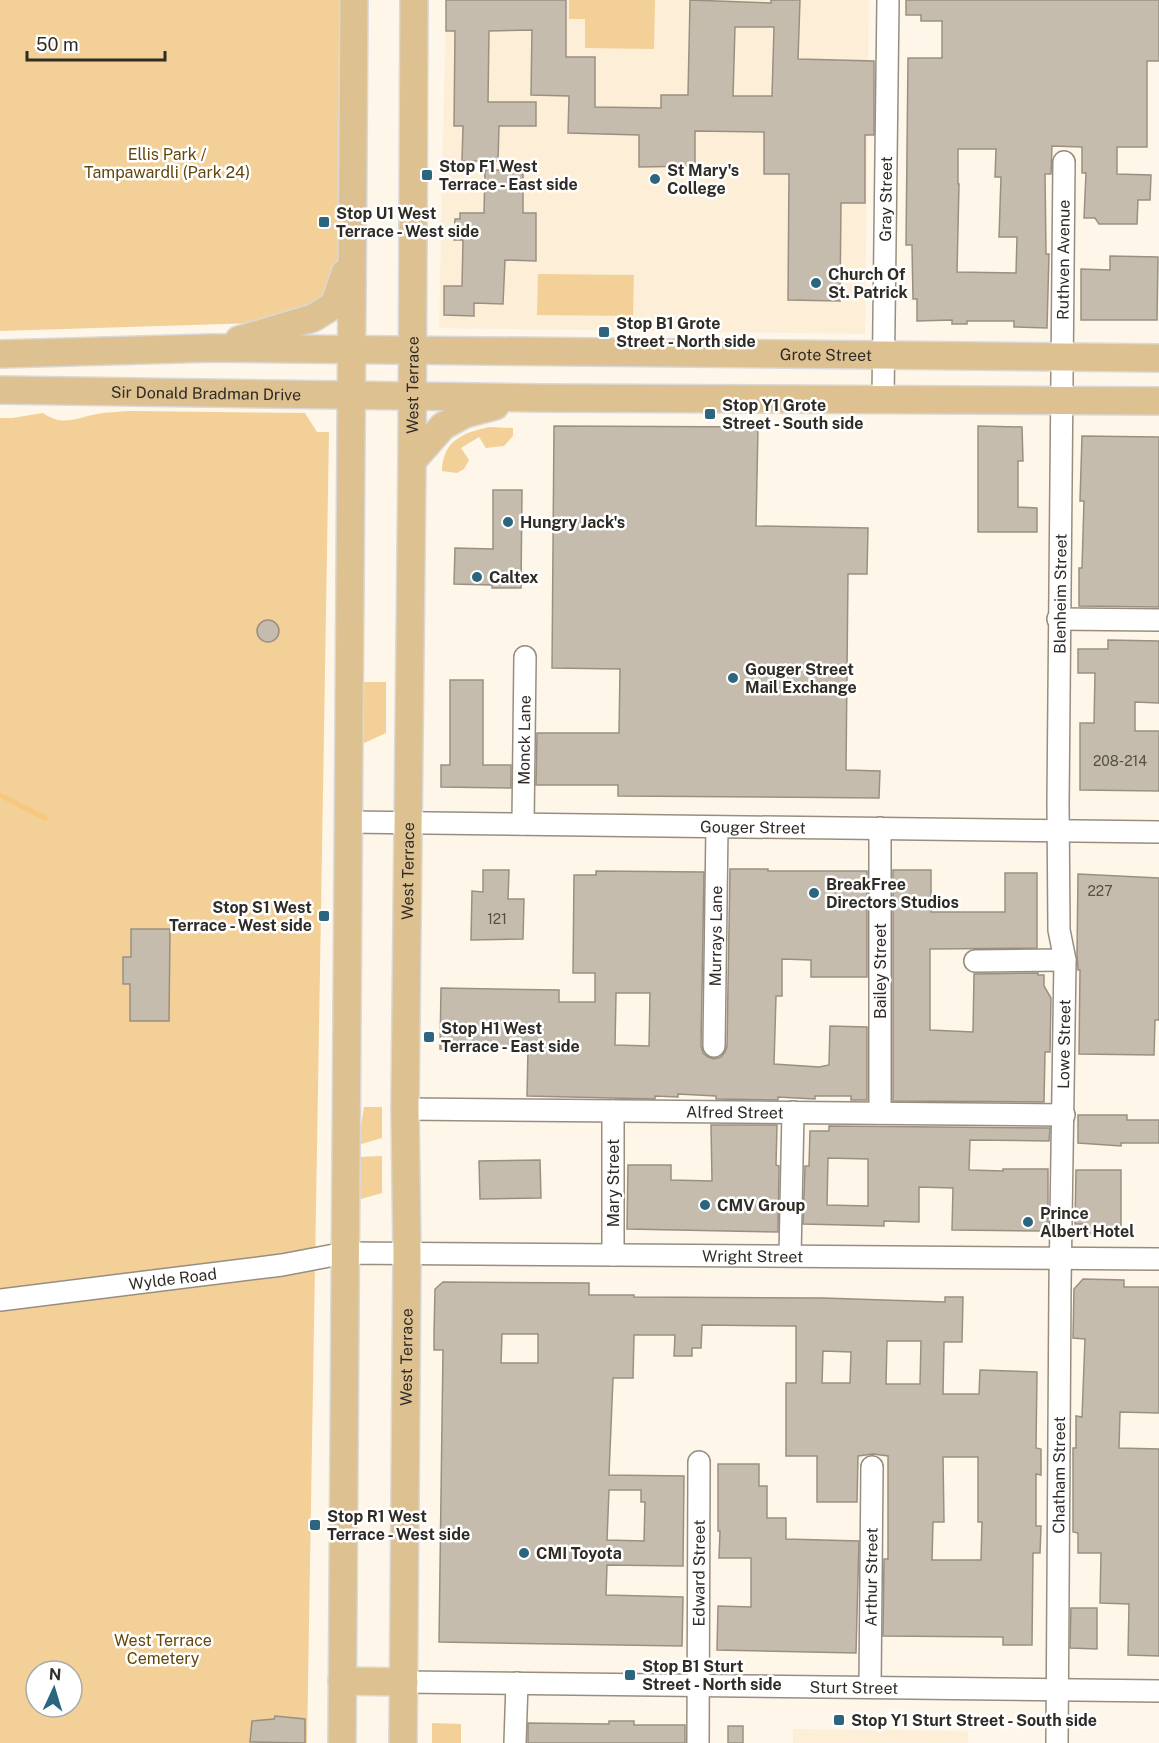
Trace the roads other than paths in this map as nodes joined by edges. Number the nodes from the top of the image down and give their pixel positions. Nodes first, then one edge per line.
1 (354, 0) edge
2 (414, 0) edge
3 (888, 0) edge
4 (1064, 162) dead end
5 (352, 252) junction
6 (212, 348) junction
7 (351, 349) junction
8 (413, 350) junction
9 (0, 354) edge
10 (884, 355) junction
11 (1061, 357) junction
12 (1159, 358) edge
13 (0, 390) edge
14 (351, 395) junction
15 (412, 396) junction
16 (528, 398) junction
17 (883, 399) junction
18 (1060, 400) junction
19 (1159, 400) edge
20 (412, 461) junction
21 (1058, 620) junction
22 (1159, 620) edge
23 (525, 657) dead end
24 (348, 822) junction
25 (408, 823) junction
26 (523, 824) junction
27 (717, 827) junction
28 (880, 828) junction
29 (1058, 831) junction
30 (1159, 832) edge
31 (1065, 960) junction
32 (975, 961) dead end
33 (714, 1046) dead end
34 (405, 1109) junction
35 (613, 1111) junction
36 (793, 1112) junction
37 (880, 1113) junction
38 (1064, 1115) junction
39 (345, 1253) junction
40 (407, 1253) junction
41 (614, 1255) junction
42 (790, 1256) junction
43 (1061, 1258) junction
44 (1159, 1259) edge
45 (0, 1300) edge
46 (699, 1462) dead end
47 (872, 1467) dead end
48 (342, 1681) junction
49 (404, 1682) junction
50 (517, 1683) junction
51 (697, 1685) junction
52 (870, 1687) junction
53 (1057, 1690) junction
54 (1159, 1691) edge
55 (342, 1743) edge
56 (403, 1743) edge
57 (515, 1743) edge
58 (698, 1743) edge
59 (1057, 1743) edge

1 - 5 main road
2 - 8 main road, West Terrace
3 - 10 street, Gray Street
4 - 11 street, Ruthven Avenue
5 - 6 main road
5 - 7 main road
6 - 7 main road
6 - 9 main road
7 - 8 main road, Grote Street
7 - 14 main road
8 - 10 main road, Grote Street
8 - 15 main road, West Terrace
10 - 11 main road, Grote Street
10 - 17 street, Gray Street
11 - 12 main road, Grote Street
11 - 18 street, Blenheim Street
13 - 14 main road, Sir Donald Bradman Drive
14 - 15 main road, Sir Donald Bradman Drive
14 - 24 main road
15 - 16 main road
15 - 20 main road, West Terrace
16 - 17 main road
16 - 20 main road
17 - 18 main road
18 - 19 main road
18 - 21 street, Blenheim Street
20 - 25 main road, West Terrace
21 - 22 street
21 - 29 street, Blenheim Street
23 - 26 street, Monck Lane
24 - 25 street, Gouger Street
24 - 39 main road
25 - 26 street, Gouger Street
25 - 34 main road, West Terrace
26 - 27 street, Gouger Street
27 - 28 street, Gouger Street
27 - 33 street, Murrays Lane
28 - 29 street, Gouger Street
28 - 37 street, Bailey Street
29 - 30 street, Gouger Street
29 - 31 street, Lowe Street
31 - 32 street
31 - 38 street, Lowe Street
34 - 35 street, Alfred Street
34 - 40 main road, West Terrace
35 - 36 street, Alfred Street
35 - 41 street, Mary Street
36 - 37 street, Alfred Street
36 - 42 street
37 - 38 street, Alfred Street
38 - 43 street, Lowe Street
39 - 40 street, Wright Street
39 - 45 street, Wylde Road
39 - 48 main road
40 - 41 street, Wright Street
40 - 49 main road, West Terrace
41 - 42 street, Wright Street
42 - 43 street, Wright Street
43 - 44 street, Wright Street
43 - 53 street, Chatham Street
46 - 51 street, Edward Street
47 - 52 street, Arthur Street
48 - 49 main road
48 - 55 main road
49 - 50 street, Sturt Street
49 - 56 main road, West Terrace
50 - 51 street, Sturt Street
50 - 57 street
51 - 52 street, Sturt Street
51 - 58 street, Edward Street
52 - 53 street, Sturt Street
53 - 54 street, Sturt Street
53 - 59 street, Chatham Street

